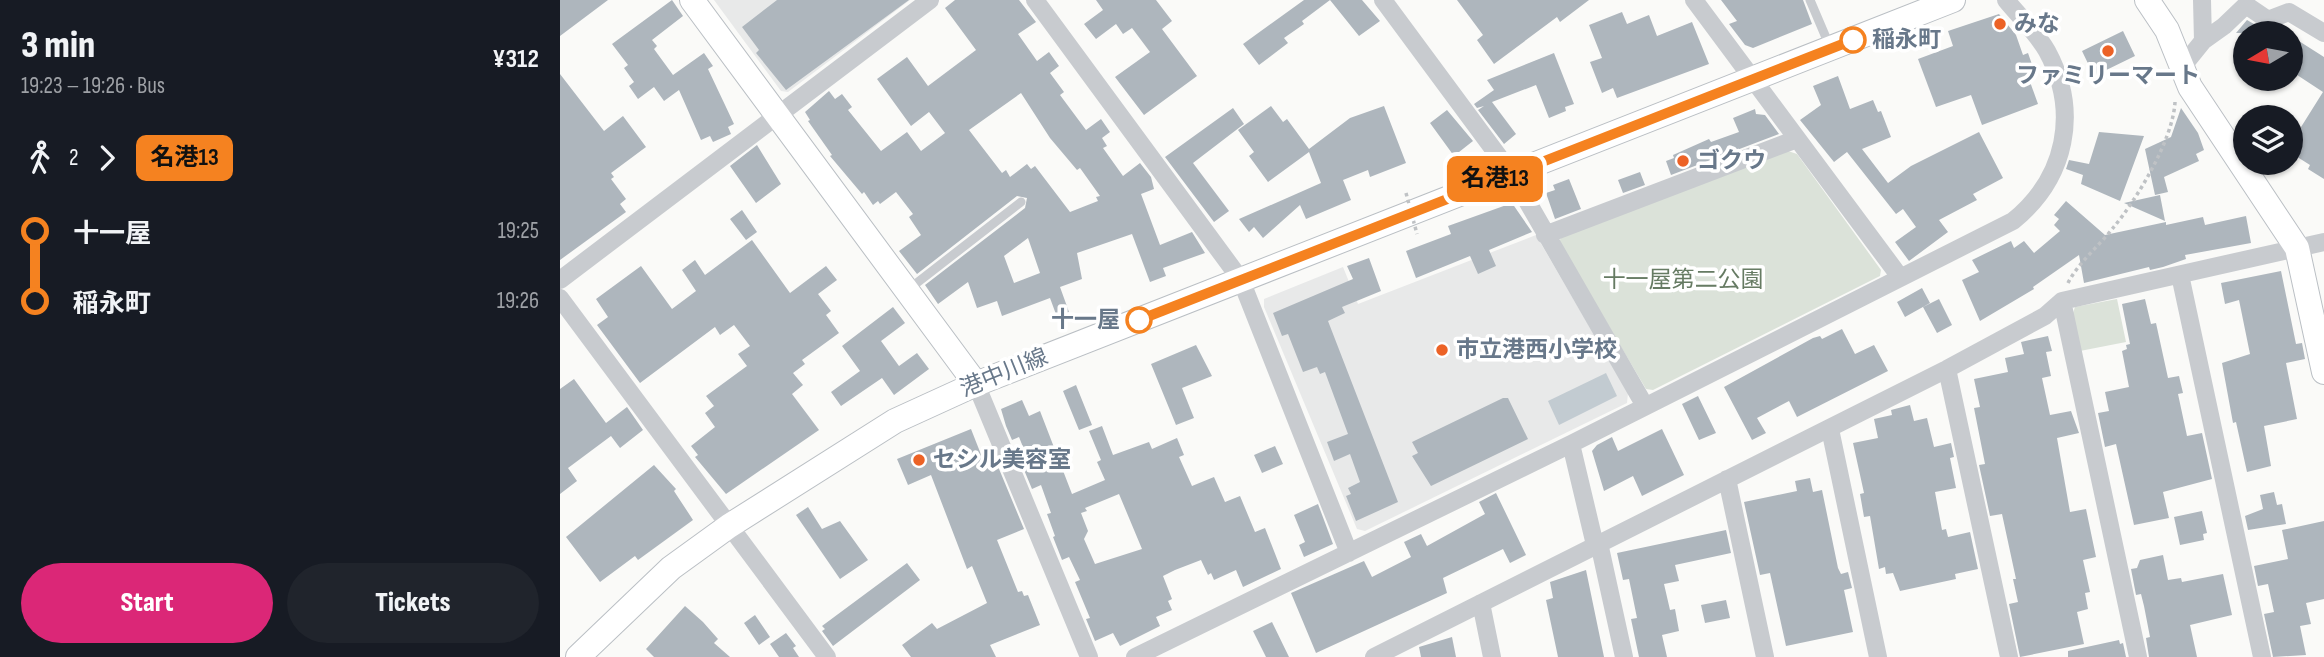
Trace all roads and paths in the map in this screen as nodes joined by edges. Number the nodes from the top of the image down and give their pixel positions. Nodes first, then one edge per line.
1 (692, 0) edge
2 (930, 0) edge
3 (1035, 0) edge
4 (1383, 0) edge
5 (1694, 0) edge
6 (1810, 0) edge
7 (1953, 0) edge
8 (2006, 0) edge
9 (2147, 0) edge
10 (2202, 0) edge
11 (2324, 33) edge
12 (2203, 41) junction
13 (1830, 49) junction
14 (2182, 68) junction
15 (1753, 80) junction
16 (2173, 93) dead end
17 (777, 116) junction
18 (1797, 139) junction
19 (1511, 173) junction
20 (1406, 193) dead end
21 (1021, 202) dead end
22 (1417, 234) dead end
23 (1545, 235) junction
24 (2324, 242) edge
25 (2297, 248) junction
26 (2180, 275) junction
27 (1900, 277) junction
28 (560, 280) edge
29 (1241, 280) junction
30 (907, 291) junction
31 (560, 298) edge
32 (2062, 301) junction
33 (1947, 369) junction
34 (2324, 372) edge
35 (975, 384) junction
36 (1645, 405) junction
37 (1830, 429) junction
38 (1571, 444) junction
39 (1727, 479) junction
40 (729, 526) junction
41 (1597, 544) junction
42 (1349, 553) junction
43 (1481, 603) junction
44 (578, 657) edge
45 (826, 657) edge
46 (1089, 657) edge
47 (1135, 657) edge
48 (1374, 657) edge
49 (1492, 657) edge
50 (1624, 657) edge
51 (1765, 657) edge
52 (1878, 657) edge
53 (2009, 657) edge
54 (2138, 657) edge
55 (2263, 657) edge

1 - 17 main road
2 - 17 street
3 - 29 street
4 - 19 street
5 - 15 street
6 - 13 lane
7 - 13 main road, 港中川線
8 - 27 street
9 - 14 main road
10 - 12 street
11 - 12 street
12 - 14 street
13 - 15 main road, 港中川線
14 - 25 main road
15 - 18 street
15 - 19 main road, 港中川線
16 - 32 path
17 - 28 street
17 - 30 main road
18 - 23 street
18 - 27 street
19 - 23 street
19 - 29 main road, 港中川線
20 - 22 path, bridge
21 - 30 lane
23 - 36 street
24 - 25 street
25 - 26 street
25 - 34 main road
26 - 32 street
26 - 55 street
27 - 36 street
29 - 35 main road, 港中川線
29 - 42 street
30 - 35 main road
31 - 40 street
32 - 33 street
32 - 54 street
33 - 37 street
33 - 53 street
35 - 40 main road, 港中川線
35 - 46 street
36 - 38 street
37 - 39 street
37 - 52 street
38 - 41 street
38 - 42 street
39 - 41 street
39 - 51 street
40 - 44 main road, 港中川線
40 - 45 street
41 - 43 street
41 - 50 street
42 - 47 street
43 - 48 street
43 - 49 street

